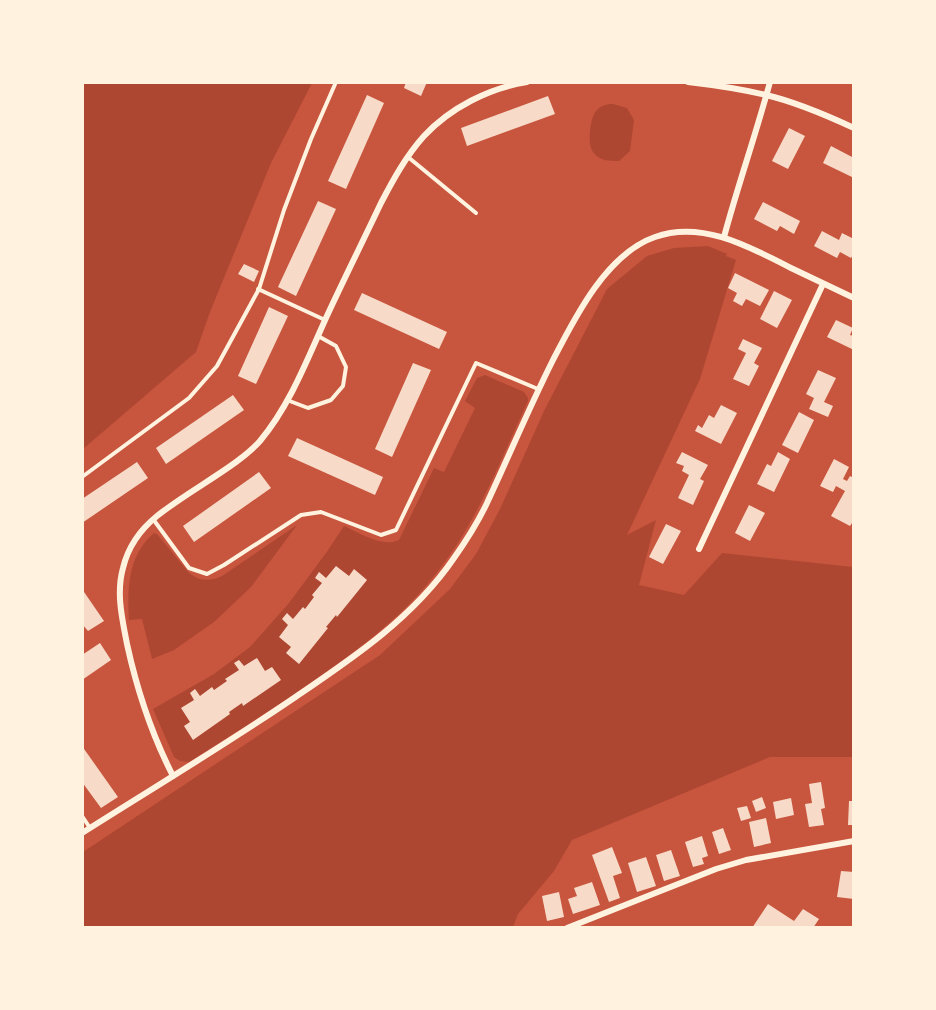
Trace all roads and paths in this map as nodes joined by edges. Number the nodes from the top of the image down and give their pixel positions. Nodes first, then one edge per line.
1 (336, 82) edge
2 (526, 82) edge
3 (688, 82) edge
4 (770, 82) edge
5 (767, 95) junction
6 (854, 128) edge
7 (408, 157) junction
8 (476, 213) dead end
9 (724, 237) junction
10 (823, 284) junction
11 (258, 289) junction
12 (854, 298) edge
13 (325, 320) junction
14 (318, 336) junction
15 (538, 389) junction
16 (288, 400) junction
17 (82, 477) edge
18 (153, 519) junction
19 (699, 549) dead end
20 (173, 776) junction
21 (82, 816) edge
22 (91, 828) junction
23 (82, 833) edge
24 (854, 841) edge
25 (567, 927) edge

1 - 11 lane
2 - 7 street
3 - 5 street
4 - 5 street
5 - 6 street
5 - 9 street
7 - 8 lane
7 - 13 street
9 - 10 street
9 - 15 street
10 - 12 street
10 - 19 street
11 - 13 lane
11 - 17 lane
13 - 14 street
14 - 16 street
14 - 16 lane
15 - 18 lane
15 - 20 street
16 - 18 street
18 - 20 street
20 - 22 street
21 - 22 lane
22 - 23 street
24 - 25 street

